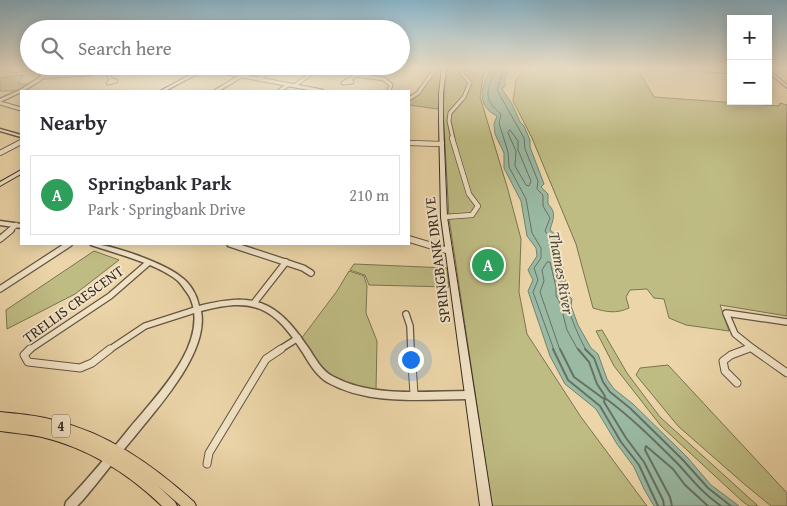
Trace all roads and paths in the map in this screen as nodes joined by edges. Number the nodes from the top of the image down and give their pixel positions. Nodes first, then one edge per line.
1 (20, 92) edge
2 (441, 92) edge
3 (466, 92) edge
4 (0, 102) edge
5 (20, 109) edge
6 (0, 130) edge
7 (20, 136) edge
8 (20, 143) edge
9 (410, 143) edge
10 (442, 144) junction
11 (0, 153) edge
12 (20, 173) edge
13 (0, 184) edge
14 (444, 215) junction
15 (0, 223) edge
16 (19, 226) edge
17 (410, 239) edge
18 (0, 240) edge
19 (67, 245) edge
20 (96, 245) edge
21 (233, 245) edge
22 (449, 251) junction
23 (286, 262) junction
24 (148, 264) junction
25 (311, 273) dead end
26 (0, 289) edge
27 (254, 303) junction
28 (198, 309) junction
29 (406, 314) dead end
30 (787, 322) edge
31 (298, 338) junction
32 (750, 348) junction
33 (787, 373) edge
34 (737, 383) dead end
35 (414, 394) junction
36 (470, 395) junction
37 (0, 417) edge
38 (0, 426) edge
39 (118, 450) junction
40 (110, 459) junction
41 (207, 464) dead end
42 (70, 506) edge
43 (171, 506) edge
44 (190, 506) edge
45 (486, 506) edge

1 - 4 street
2 - 10 main road, SPRINGBANK DRIVE
3 - 14 street
4 - 5 street
6 - 7 street
8 - 11 street
9 - 10 street
10 - 14 main road, SPRINGBANK DRIVE
12 - 13 main road
14 - 22 main road, SPRINGBANK DRIVE
15 - 16 street
16 - 18 street
17 - 22 street
19 - 26 street
20 - 24 street
21 - 23 street
22 - 36 main road, SPRINGBANK DRIVE
23 - 25 street
23 - 27 street
24 - 28 street
24 - 28 street, TRELLIS CRESCENT
27 - 28 street
27 - 31 street
28 - 39 street
29 - 35 street
30 - 32 street
31 - 35 street
31 - 41 street
32 - 33 street
32 - 34 street
35 - 36 street
36 - 45 main road, SPRINGBANK DRIVE
37 - 39 main road, 4
38 - 40 main road, 4
39 - 40 street
39 - 44 main road, 4
40 - 42 street
40 - 43 main road, 4

